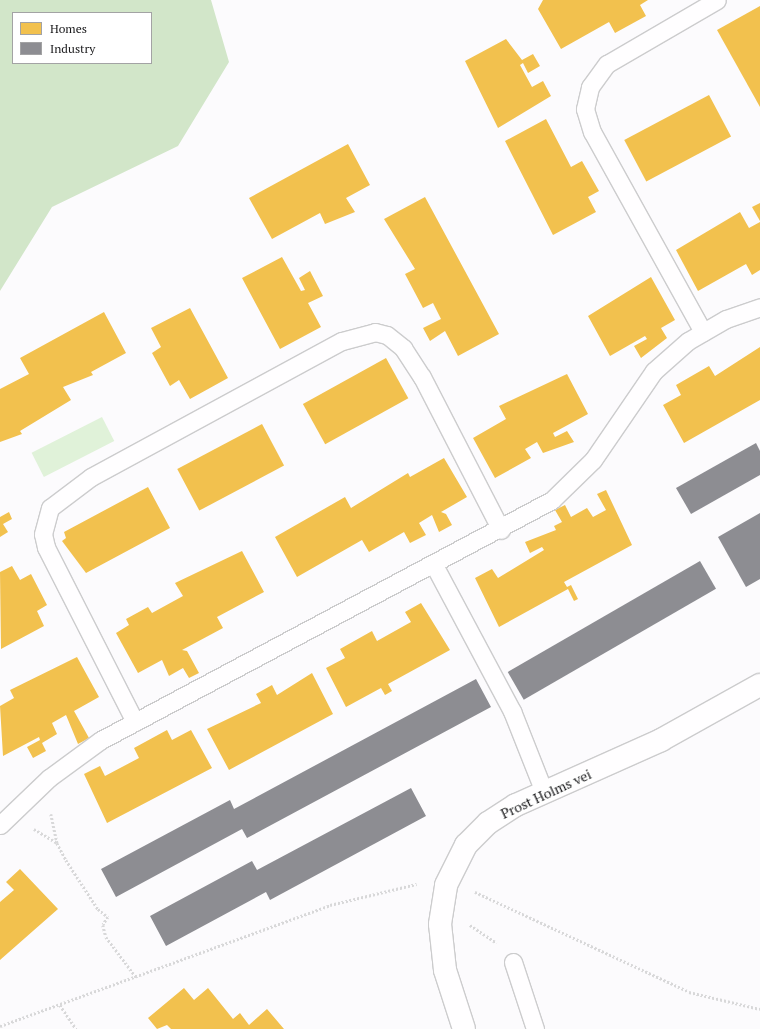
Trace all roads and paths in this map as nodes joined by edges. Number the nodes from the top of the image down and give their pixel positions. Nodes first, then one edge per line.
1 (717, 0) edge
2 (760, 307) edge
3 (703, 332) junction
4 (500, 530) junction
5 (434, 565) junction
6 (760, 685) edge
7 (135, 722) junction
8 (544, 792) junction
9 (0, 825) edge
10 (57, 843) dead end
11 (422, 883) dead end
12 (472, 891) dead end
13 (466, 921) dead end
14 (512, 962) joint
15 (136, 977) junction
16 (60, 1005) junction
17 (760, 1009) edge
18 (0, 1026) edge
19 (76, 1029) edge
20 (464, 1029) edge
21 (535, 1029) edge

1 - 3 lane
2 - 3 lane
3 - 4 lane
4 - 5 lane
4 - 7 lane
5 - 7 lane
5 - 8 lane
6 - 8 street, Prost Holms vei
7 - 9 lane
8 - 20 street, Prost Holms vei
10 - 15 path
11 - 15 path
12 - 17 path
13 - 14 path
14 - 21 lane
15 - 16 path
16 - 18 path
16 - 19 path

